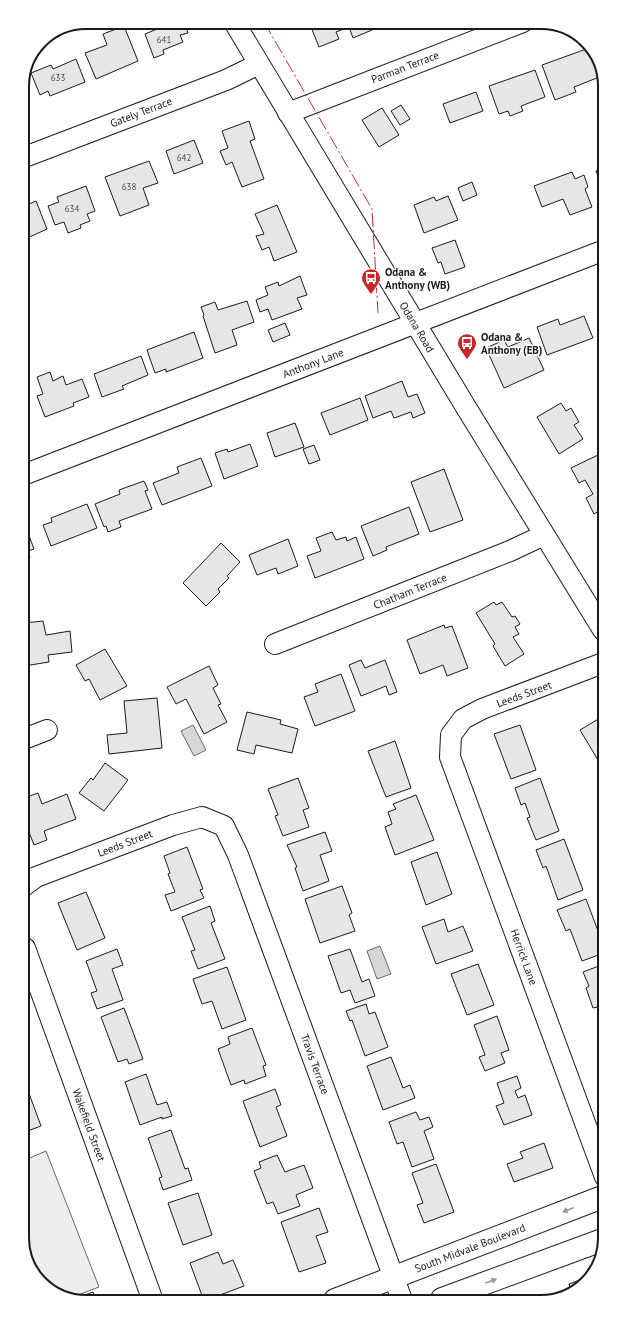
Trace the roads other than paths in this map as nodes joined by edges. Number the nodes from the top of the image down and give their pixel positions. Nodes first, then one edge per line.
1 (238, 29) edge
2 (505, 29) edge
3 (259, 64) junction
4 (288, 113) junction
5 (29, 155) edge
6 (598, 253) edge
7 (416, 323) junction
8 (29, 473) edge
9 (544, 535) junction
10 (598, 622) edge
11 (275, 644) dead end
12 (598, 665) edge
13 (47, 730) dead end
14 (451, 735) joint
15 (29, 737) edge
16 (226, 830) joint
17 (29, 882) edge
18 (29, 959) edge
19 (598, 1158) edge
20 (598, 1199) edge
21 (598, 1242) edge
22 (394, 1278) junction
23 (151, 1295) edge
24 (348, 1295) edge
25 (400, 1295) edge
26 (453, 1295) edge

1 - 3 street, Odana Road
2 - 4 street, Parman Terrace
3 - 4 street, Odana Road
3 - 5 street, Gately Terrace
4 - 7 street, Odana Road
6 - 7 street, Anthony Lane
7 - 8 street, Anthony Lane
7 - 9 street, Odana Road
9 - 10 street, Odana Road
9 - 11 street, Chatham Terrace
12 - 14 street, Leeds Street
13 - 15 street
14 - 19 street, Herrick Lane
16 - 17 street, Leeds Street
16 - 22 street, Travis Terrace
18 - 23 street, Wakefield Street
20 -> 22 main road, South Midvale Boulevard
26 -> 21 main road
22 - 24 main road, South Midvale Boulevard
22 - 25 street, Travis Terrace

